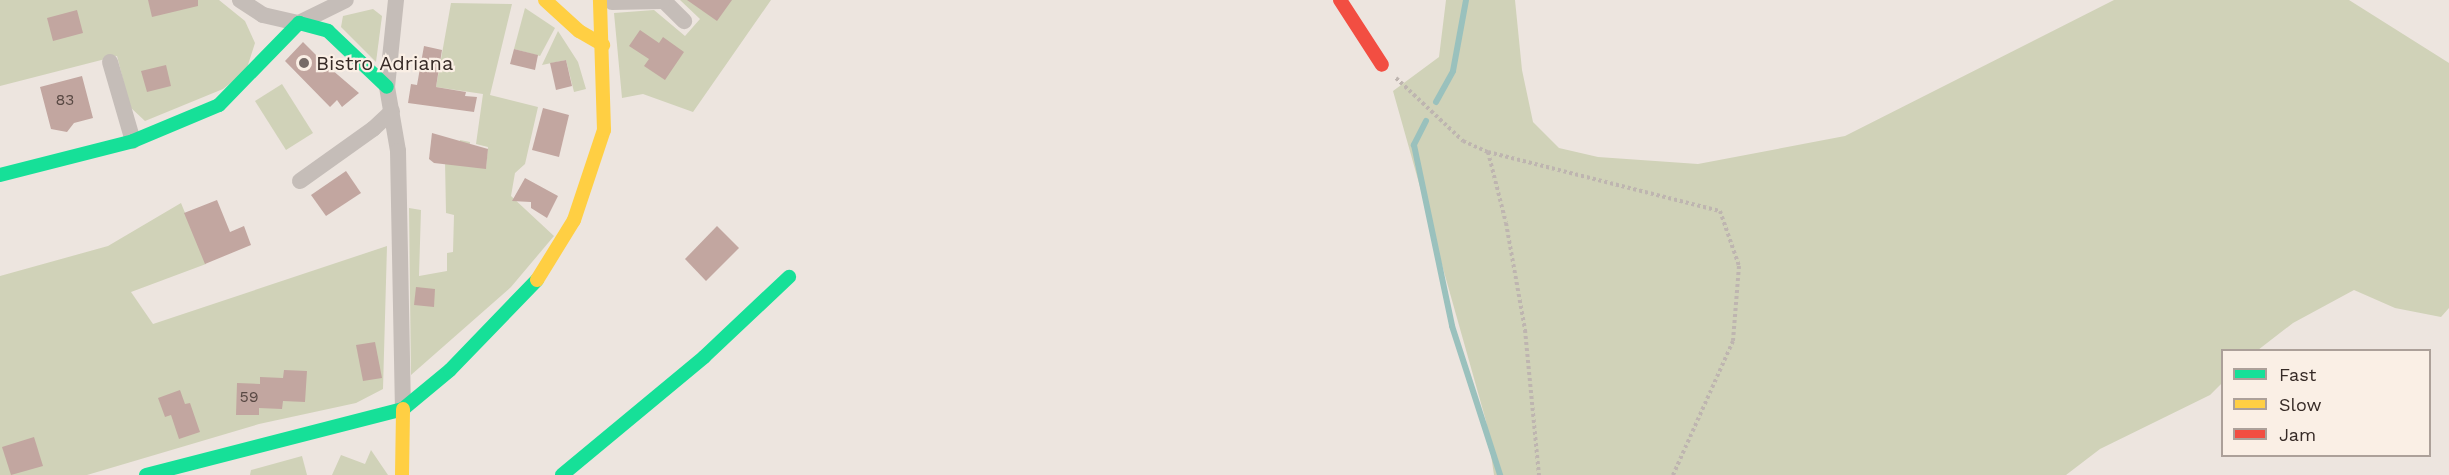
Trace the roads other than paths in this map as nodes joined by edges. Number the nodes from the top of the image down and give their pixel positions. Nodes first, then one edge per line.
1 (240, 0) edge
2 (346, 0) edge
3 (396, 0) edge
4 (545, 0) edge
5 (1340, 0) edge
6 (606, 1) edge
7 (662, 1) edge
8 (684, 21) dead end
9 (299, 23) junction
10 (603, 45) junction
11 (110, 62) dead end
12 (1382, 65) road end
13 (387, 87) junction
14 (392, 111) junction
15 (133, 141) junction
16 (0, 175) edge
17 (300, 181) dead end
18 (789, 277) dead end
19 (403, 409) junction
20 (146, 475) edge
21 (402, 475) edge
22 (562, 475) edge

1 - 9 street
2 - 9 street
3 - 13 street
4 - 10 street
5 - 12 street
6 - 7 street
6 - 10 street
7 - 8 street
9 - 13 street
9 - 15 street
10 - 19 street
11 - 15 street
13 - 14 street
14 - 17 street
14 - 19 street
15 - 16 street
18 - 22 street
19 - 20 street
19 - 21 street

